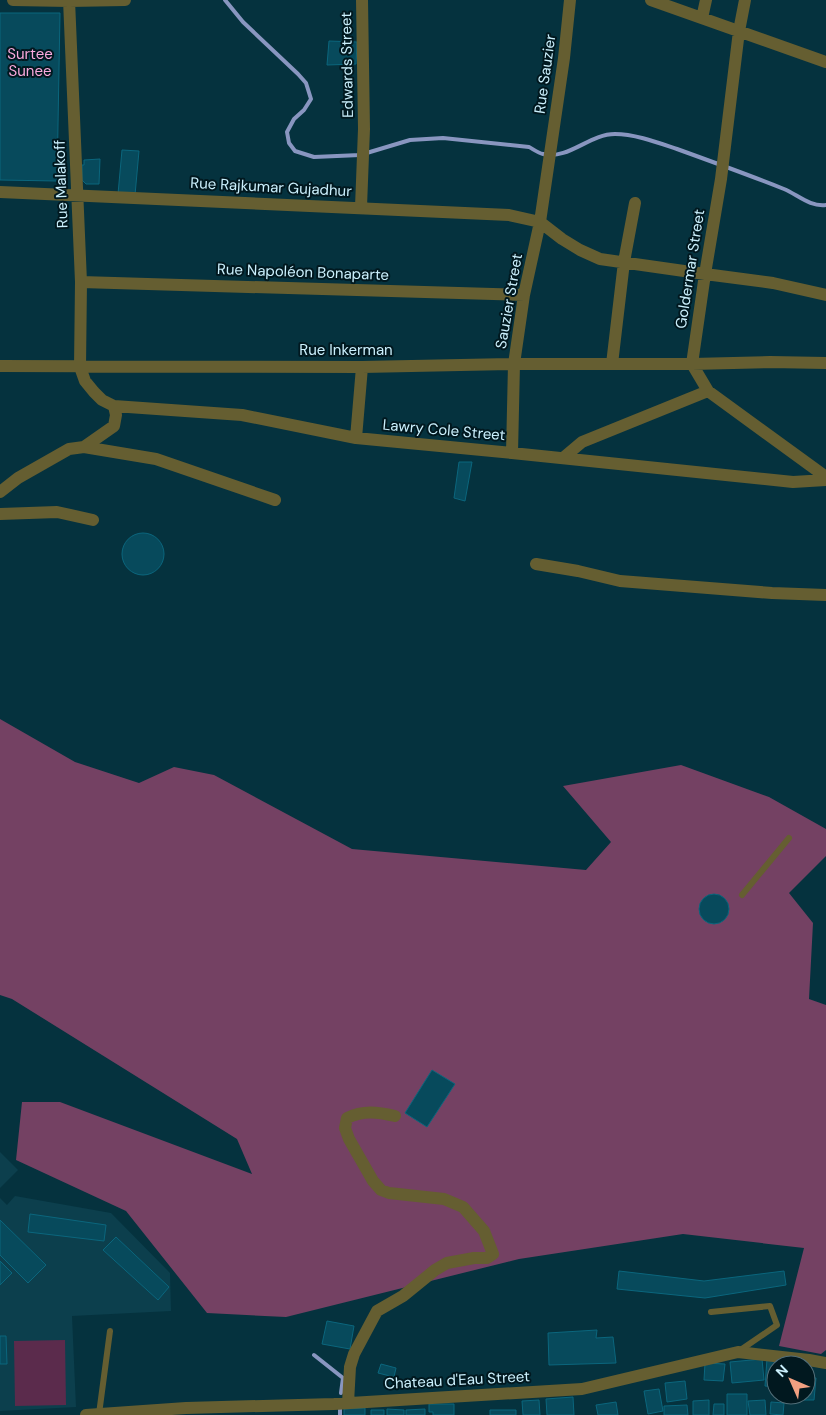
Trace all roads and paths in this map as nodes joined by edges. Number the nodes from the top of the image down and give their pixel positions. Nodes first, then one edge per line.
1 (13, 0) edge
2 (125, 0) edge
3 (362, 0) edge
4 (570, 0) edge
5 (651, 0) edge
6 (706, 0) edge
7 (745, 0) edge
8 (69, 1) edge
9 (702, 18) junction
10 (739, 31) junction
11 (826, 62) edge
12 (550, 154) joint
13 (0, 192) edge
14 (78, 194) junction
15 (635, 203) dead end
16 (361, 207) junction
17 (540, 222) junction
18 (624, 262) junction
19 (705, 274) junction
20 (81, 282) junction
21 (524, 295) junction
22 (826, 295) edge
23 (826, 363) edge
24 (514, 364) junction
25 (612, 364) junction
26 (692, 364) junction
27 (0, 366) edge
28 (80, 367) junction
29 (362, 367) junction
30 (708, 391) junction
31 (114, 406) junction
32 (356, 438) junction
33 (84, 447) junction
34 (512, 453) junction
35 (564, 458) junction
36 (826, 479) edge
37 (0, 492) edge
38 (275, 500) dead end
39 (0, 514) edge
40 (93, 520) dead end
41 (536, 564) dead end
42 (826, 595) edge
43 (789, 838) dead end
44 (742, 895) dead end
45 (395, 1116) dead end
46 (712, 1312) dead end
47 (110, 1331) dead end
48 (738, 1352) junction
49 (826, 1363) edge
50 (348, 1403) junction
51 (334, 1409) edge
52 (158, 1412) edge
53 (186, 1412) edge
54 (86, 1415) edge
55 (99, 1415) edge

1 - 8 street
2 - 8 street
3 - 16 street, Edwards Street
4 - 12 street, Rue Sauzier
5 - 9 street
6 - 9 street
7 - 10 street, Goldermar Street
8 - 14 street, Rue Malakoff
9 - 10 street
10 - 11 street
10 - 19 street, Goldermar Street
12 - 17 street, Sauzier Street
13 - 14 street, Rue Rajkumar Gujadhur
14 - 16 street, Rue Rajkumar Gujadhur
14 - 20 street, Rue Malakoff
15 - 18 street
16 - 17 street, Rue Rajkumar Gujadhur
17 - 18 street
17 - 21 street, Sauzier Street
18 - 19 street
18 - 25 street
19 - 22 street
19 - 26 street, Goldermar Street
20 - 21 street, Rue Napoléon Bonaparte
20 - 28 street, Rue Malakoff
21 - 24 street, Sauzier Street
23 - 26 street, Rue Inkerman
24 - 25 street, Rue Inkerman
24 - 29 street, Rue Inkerman
24 - 34 street, Sauzier Street
25 - 26 street, Rue Inkerman
26 - 30 street
27 - 28 street, Rue Inkerman
28 - 29 street, Rue Inkerman
28 - 31 street
29 - 32 street
30 - 35 street
30 - 36 street
31 - 32 street, Lawry Cole Street
31 - 33 street
32 - 34 street, Lawry Cole Street
33 - 37 street
33 - 38 street
34 - 35 street, Lawry Cole Street
35 - 36 street, Lawry Cole Street
39 - 40 street
41 - 42 street
43 - 44 lane
45 - 50 street
46 - 48 lane
47 - 55 lane
48 - 49 street, Chateau d'Eau Street
48 - 50 street, Chateau d'Eau Street
50 - 51 street, Chateau d'Eau Street
51 - 53 street, Chateau d'Eau Street
52 - 53 street, Chateau d'Eau Street
52 - 55 street, Chateau d'Eau Street
54 - 55 street, Chateau d'Eau Street

